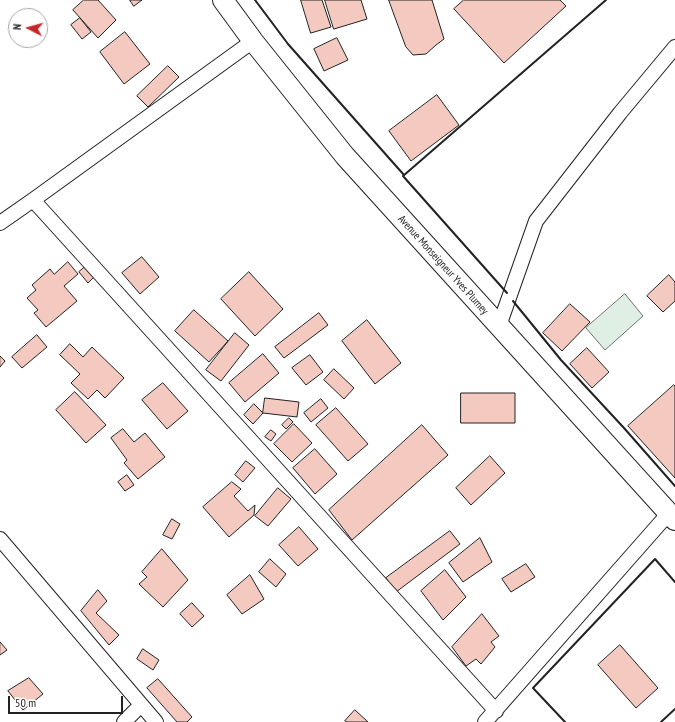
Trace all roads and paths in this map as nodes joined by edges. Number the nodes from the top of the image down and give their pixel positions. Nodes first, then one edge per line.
1 (223, 0) edge
2 (253, 41) junction
3 (675, 47) edge
4 (33, 200) junction
5 (0, 223) edge
6 (499, 326) junction
7 (672, 517) edge
8 (0, 538) edge
9 (140, 705) junction
10 (496, 710) junction
11 (124, 722) edge
12 (156, 722) edge
13 (485, 722) edge

1 - 2 main road, Avenue Monseigneur Yves Plumey
2 - 4 street
2 - 6 main road, Avenue Monseigneur Yves Plumey
3 - 6 street
4 - 5 street
4 - 10 street
6 - 7 main road, Avenue Monseigneur Yves Plumey
7 - 10 street
8 - 9 street
9 - 11 street
9 - 12 street
10 - 13 street

